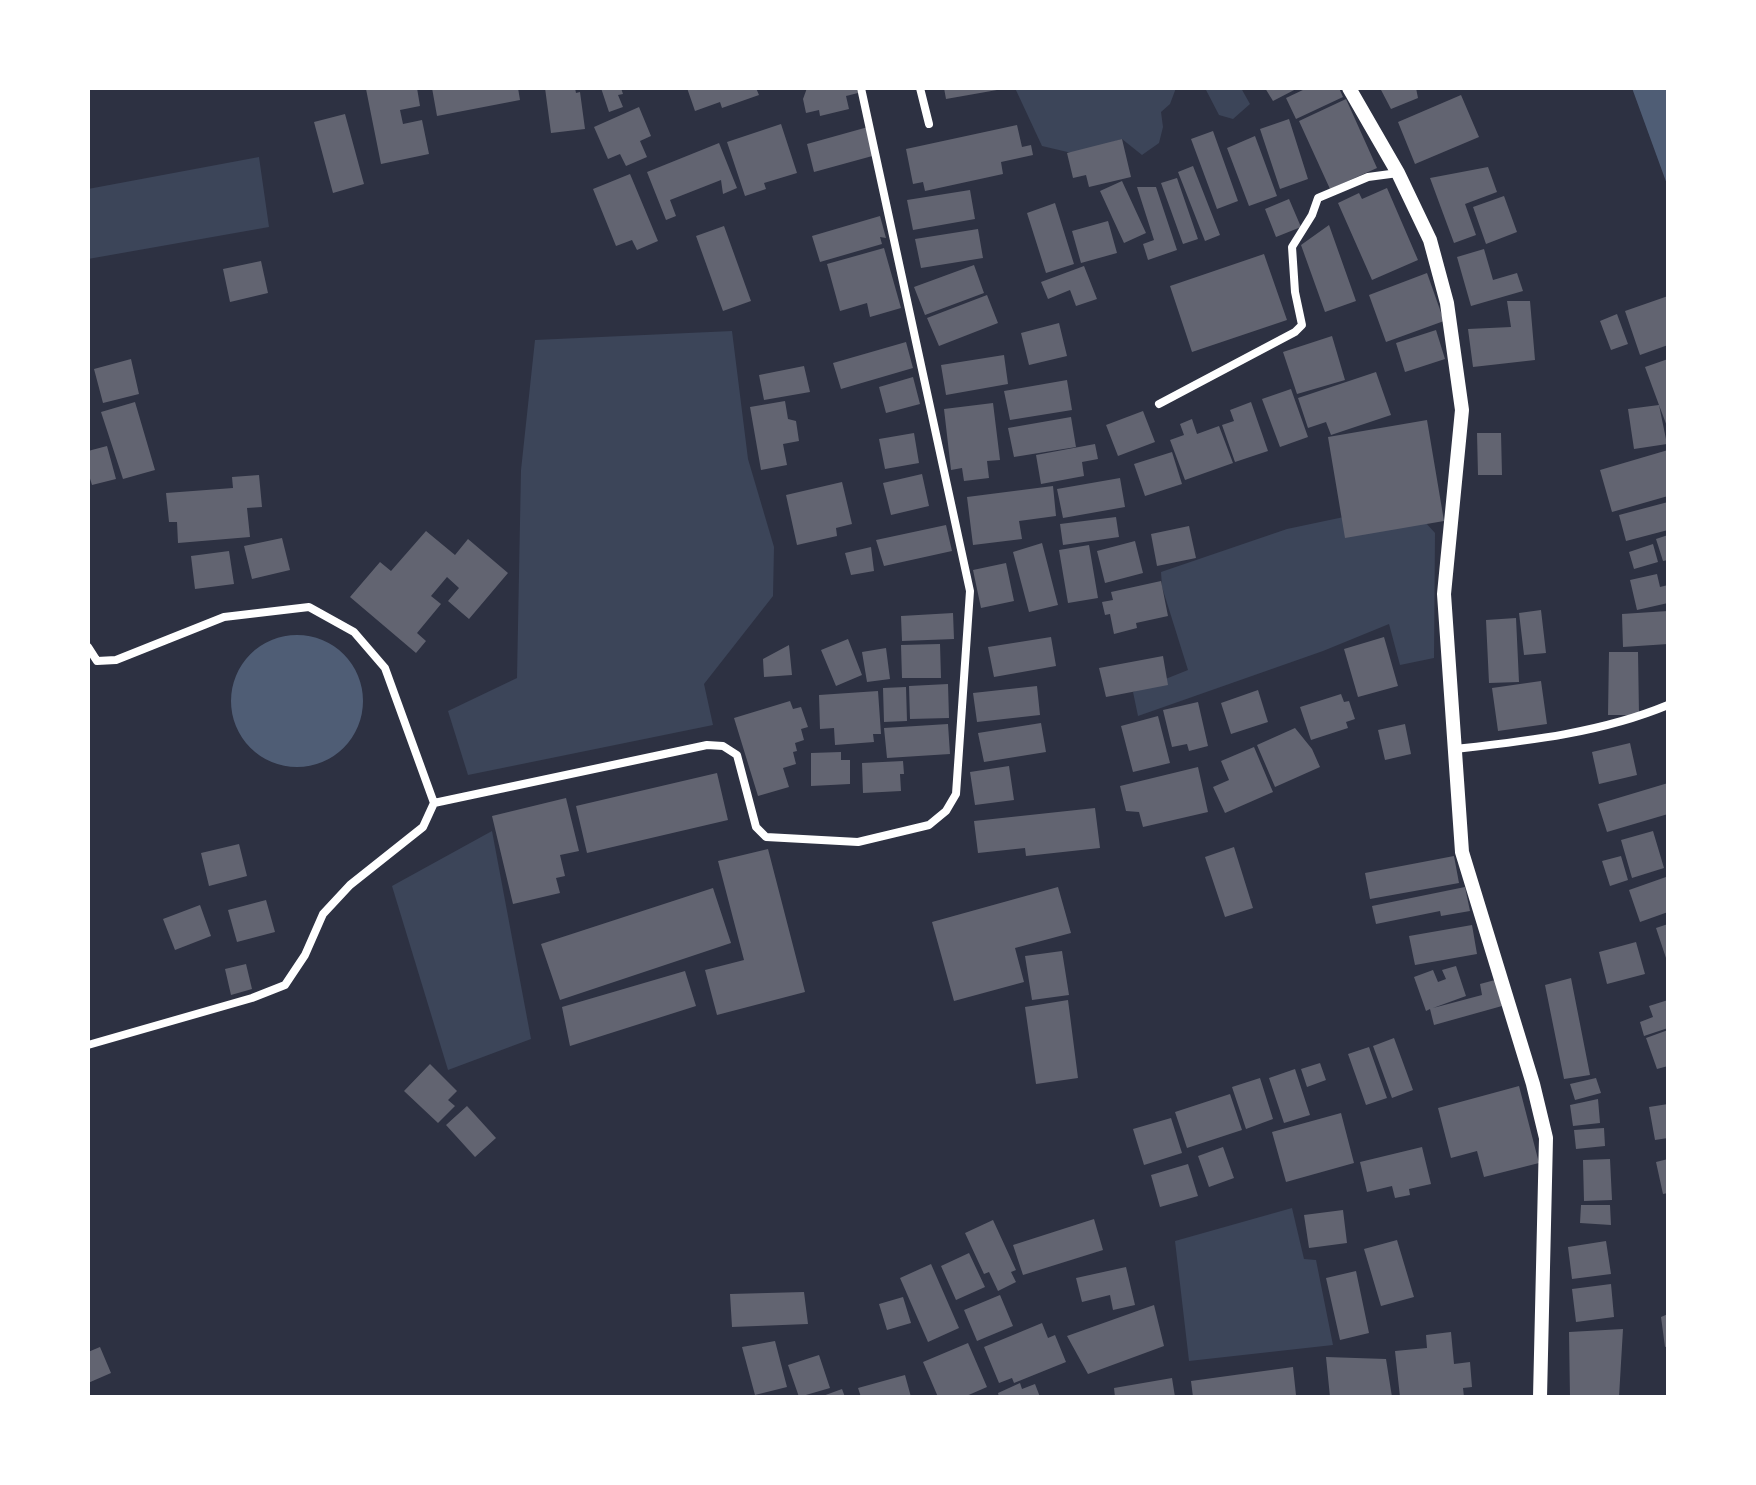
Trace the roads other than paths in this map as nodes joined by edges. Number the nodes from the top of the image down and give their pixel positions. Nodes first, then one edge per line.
1 (861, 88) edge
2 (920, 88) edge
3 (1349, 88) edge
4 (929, 124) dead end
5 (1398, 173) junction
6 (1159, 404) dead end
7 (88, 647) edge
8 (1668, 705) edge
9 (1455, 749) junction
10 (434, 803) junction
11 (88, 1045) edge
12 (1540, 1397) edge

1 - 10 street
2 - 4 street
3 - 5 street
5 - 6 street
5 - 9 street
7 - 10 street
8 - 9 street
9 - 12 street
10 - 11 street

